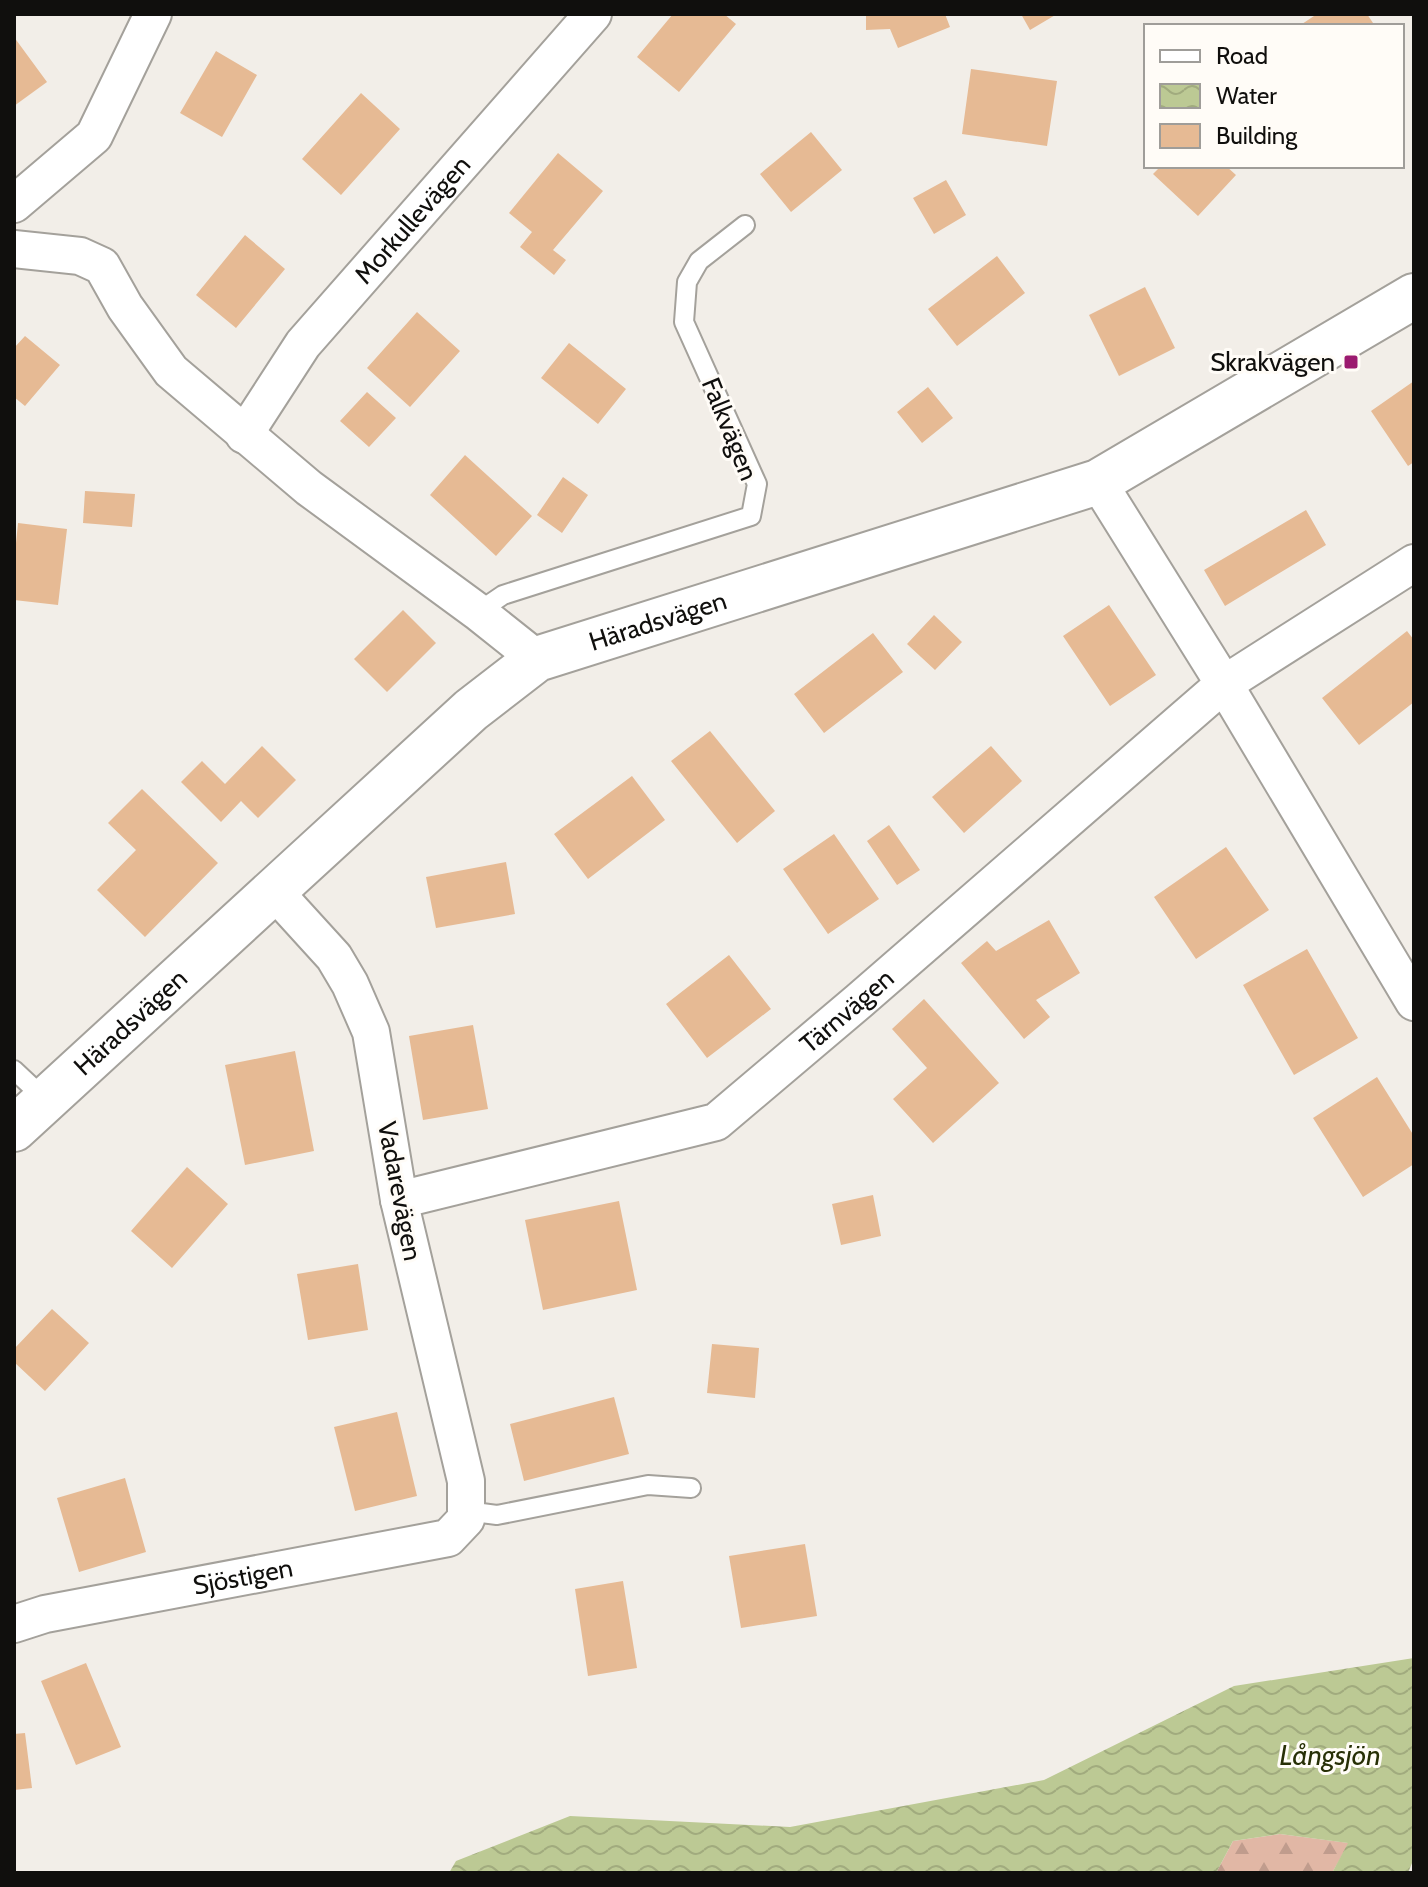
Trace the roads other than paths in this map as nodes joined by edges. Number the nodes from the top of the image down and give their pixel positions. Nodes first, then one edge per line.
1 (153, 14) edge
2 (593, 14) edge
3 (14, 204) edge
4 (745, 225) dead end
5 (14, 249) edge
6 (1414, 296) edge
7 (244, 435) junction
8 (1098, 482) junction
9 (1414, 563) edge
10 (478, 612) junction
11 (537, 659) junction
12 (1224, 684) junction
13 (273, 890) junction
14 (1414, 1002) edge
15 (14, 1070) edge
16 (46, 1100) junction
17 (14, 1129) edge
18 (399, 1200) junction
19 (691, 1488) dead end
20 (466, 1515) junction
21 (14, 1624) edge

1 - 3 street
2 - 7 street, Morkullevägen
4 - 10 lane, Falkvägen
5 - 7 street
6 - 8 street, Häradsvägen
7 - 10 street
8 - 11 street, Häradsvägen
8 - 12 street
9 - 12 street
10 - 11 street
11 - 13 street, Häradsvägen
12 - 14 street
12 - 18 street, Tärnvägen
13 - 16 street, Häradsvägen
13 - 18 street, Vadarevägen
15 - 16 lane
16 - 17 street, Häradsvägen
18 - 20 street, Vadarevägen
19 - 20 lane
20 - 21 street, Sjöstigen

